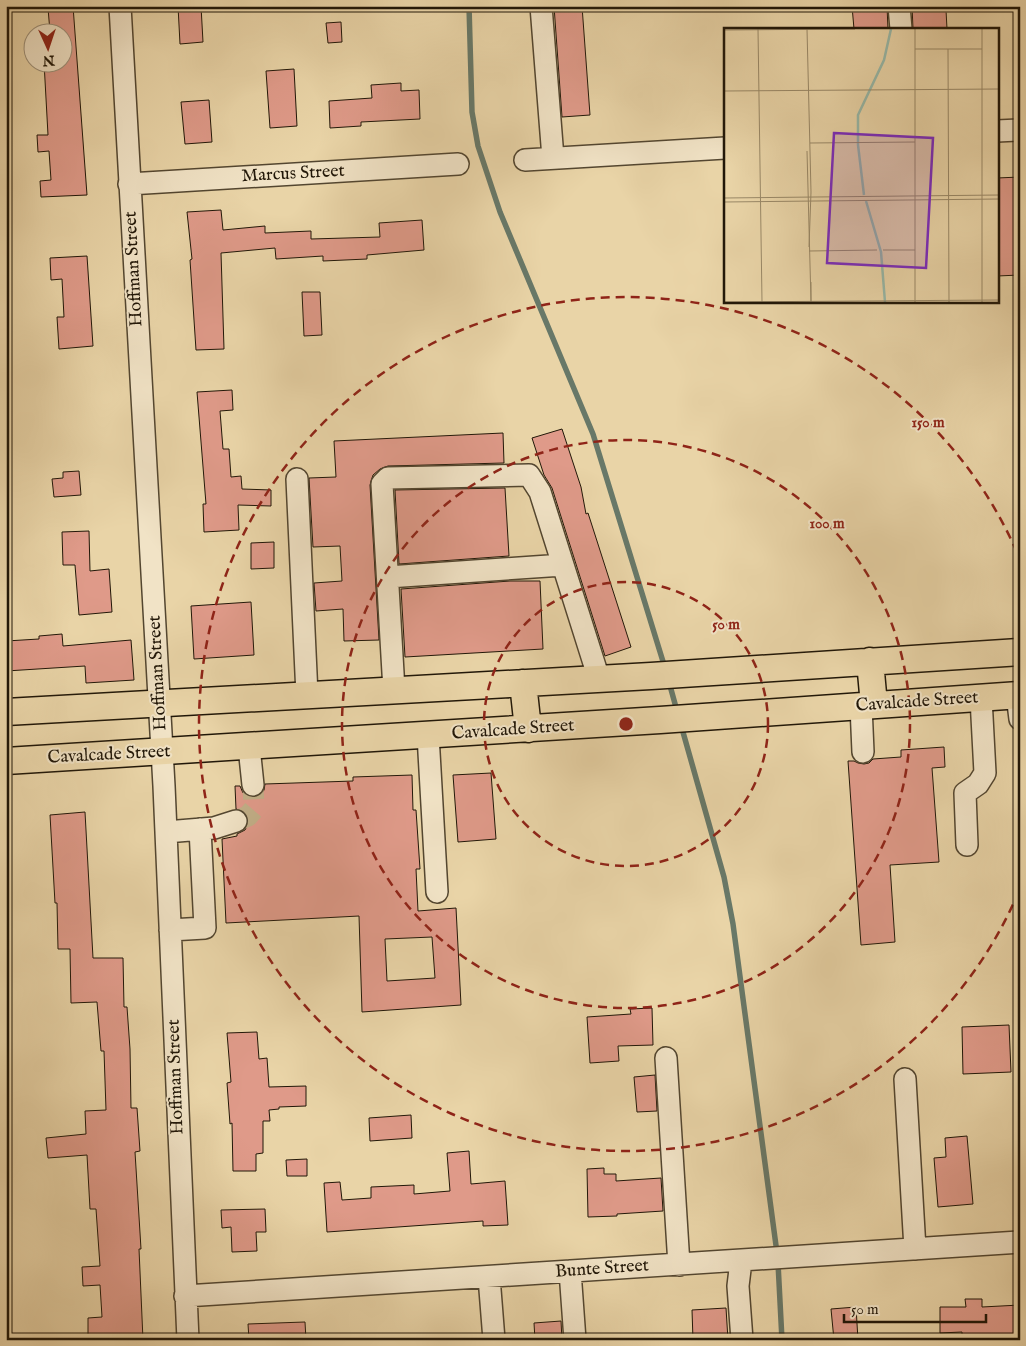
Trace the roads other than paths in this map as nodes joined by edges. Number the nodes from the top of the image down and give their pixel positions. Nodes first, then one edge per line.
1 (120, 6) edge
2 (540, 6) edge
3 (899, 6) edge
4 (901, 28) edge
5 (1020, 130) edge
6 (998, 131) edge
7 (724, 148) edge
8 (553, 158) junction
9 (525, 160) dead end
10 (458, 164) dead end
11 (129, 184) junction
12 (297, 479) dead end
13 (563, 565) junction
14 (388, 577) junction
15 (1020, 652) edge
16 (870, 661) junction
17 (599, 679) junction
18 (523, 683) junction
19 (394, 690) junction
20 (307, 695) junction
21 (981, 698) junction
22 (159, 703) junction
23 (1019, 703) edge
24 (867, 706) junction
25 (6, 712) edge
26 (528, 729) junction
27 (428, 735) junction
28 (250, 747) junction
29 (162, 752) junction
30 (863, 752) dead end
31 (6, 761) edge
32 (253, 785) tunnel mouth
33 (236, 821) tunnel mouth
34 (200, 829) junction
35 (166, 832) junction
36 (967, 845) dead end
37 (437, 892) dead end
38 (170, 930) junction
39 (666, 1058) dead end
40 (905, 1079) dead end
41 (1020, 1242) edge
42 (914, 1249) junction
43 (750, 1260) junction
44 (679, 1264) junction
45 (570, 1272) junction
46 (489, 1277) junction
47 (185, 1296) junction
48 (188, 1340) edge
49 (494, 1340) edge
50 (574, 1340) edge
51 (742, 1340) edge

1 - 11 street, Hoffman Street
2 - 8 street
3 - 4 street
5 - 6 street
7 - 8 street
8 - 9 street
10 - 11 street, Marcus Street
11 - 22 street, Hoffman Street
12 - 20 street
13 - 14 street
13 - 14 street
13 - 17 street
14 - 19 street
15 - 16 main road
16 - 17 main road
16 - 24 main road
17 - 18 main road
18 - 19 main road
18 - 26 main road
19 - 20 main road
20 - 22 main road
21 - 23 main road, Cavalcade Street
21 - 24 main road, Cavalcade Street
21 - 36 street
22 - 25 main road
22 - 29 street, Hoffman Street
24 - 26 main road, Cavalcade Street
24 - 30 street
26 - 27 main road, Cavalcade Street
27 - 28 main road, Cavalcade Street
27 - 37 street
28 - 29 main road, Cavalcade Street
28 - 32 street
29 - 31 main road, Cavalcade Street
29 - 35 street, Hoffman Street
33 - 34 street
34 - 35 street
34 - 38 street
35 - 38 street, Hoffman Street
38 - 47 street, Hoffman Street
39 - 44 street
40 - 42 street
41 - 42 street, Bunte Street
42 - 43 street, Bunte Street
43 - 44 street, Bunte Street
43 - 51 street
44 - 45 street, Bunte Street
45 - 46 street, Bunte Street
45 - 50 street
46 - 47 street, Bunte Street
46 - 49 street
47 - 48 street, Hoffman Street

